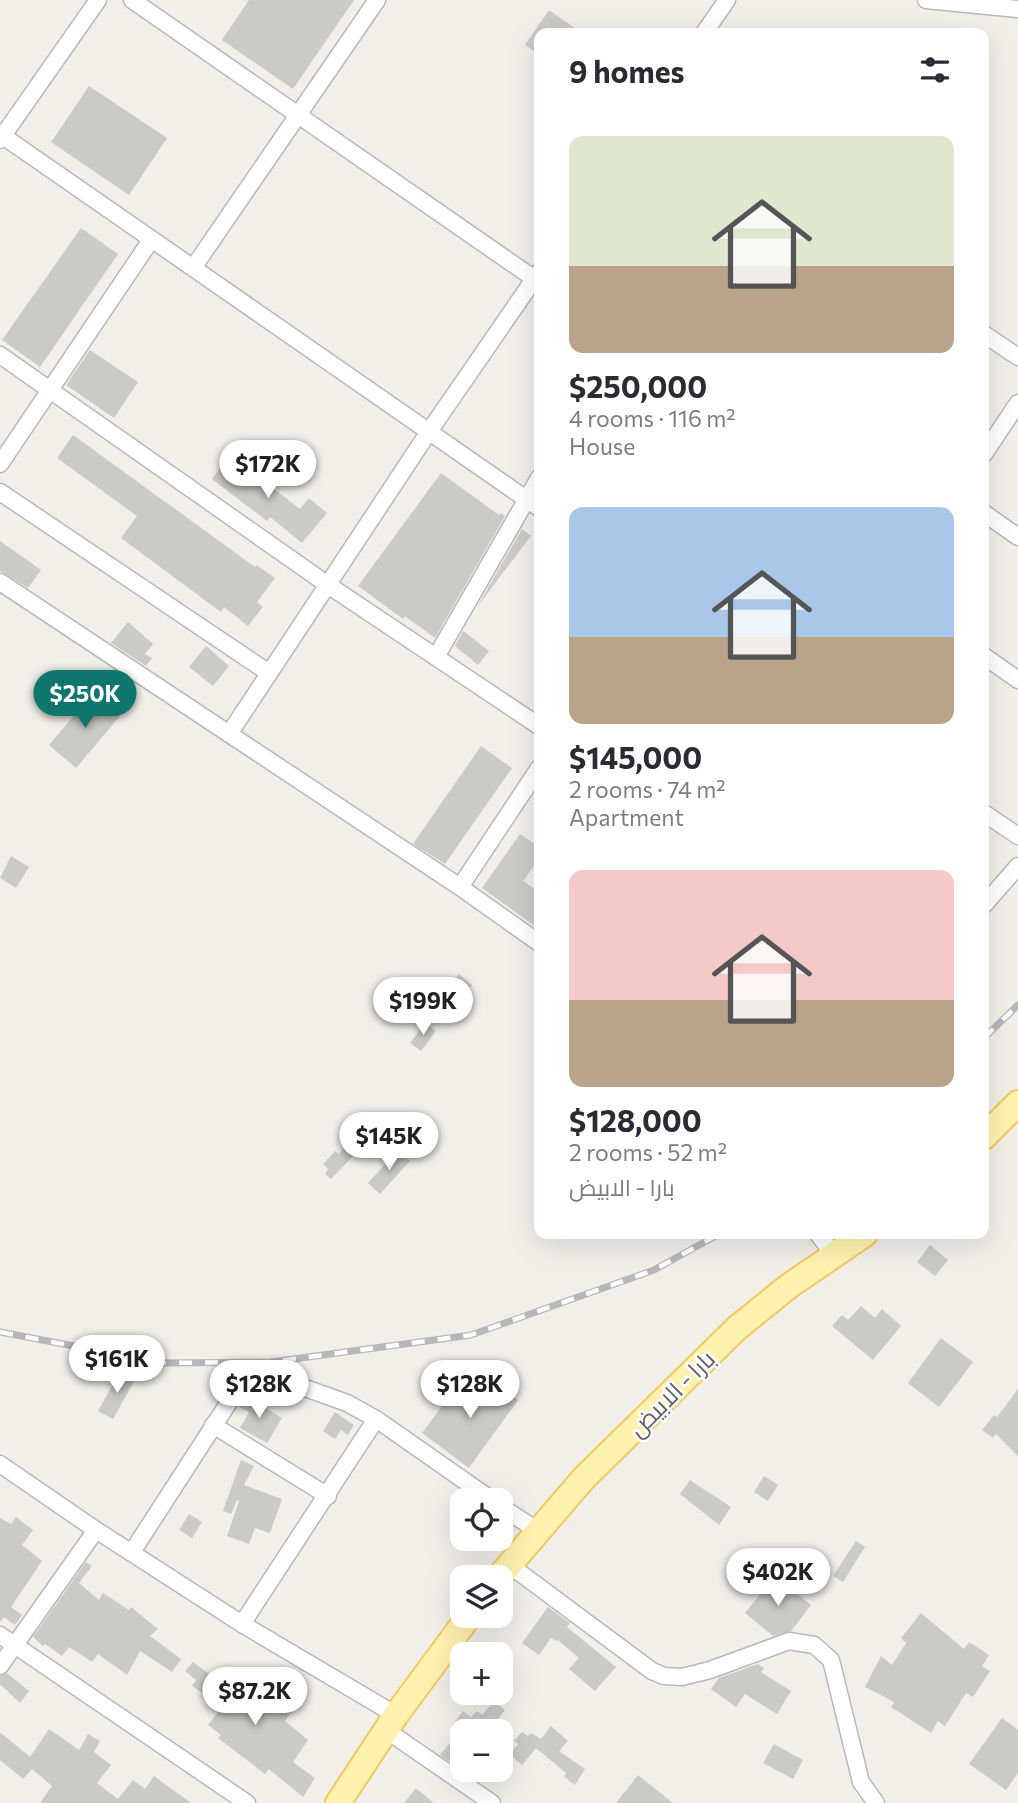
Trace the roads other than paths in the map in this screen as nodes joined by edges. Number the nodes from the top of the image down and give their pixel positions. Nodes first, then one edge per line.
1 (98, 0) edge
2 (132, 0) edge
3 (377, 0) edge
4 (727, 0) edge
5 (926, 0) edge
6 (1018, 9) edge
7 (707, 28) edge
8 (297, 116) junction
9 (1, 137) edge
10 (152, 240) junction
11 (193, 268) junction
12 (534, 275) edge
13 (534, 281) edge
14 (989, 338) edge
15 (0, 355) edge
16 (1018, 358) edge
17 (50, 390) junction
18 (1018, 403) edge
19 (428, 433) junction
20 (989, 446) edge
21 (0, 464) edge
22 (534, 486) edge
23 (0, 492) edge
24 (525, 499) junction
25 (534, 505) edge
26 (989, 517) edge
27 (1018, 537) edge
28 (0, 582) edge
29 (328, 585) junction
30 (436, 657) junction
31 (989, 660) edge
32 (269, 673) junction
33 (1018, 680) edge
34 (534, 723) edge
35 (229, 734) junction
36 (534, 776) edge
37 (989, 816) edge
38 (1018, 836) edge
39 (1018, 866) edge
40 (460, 887) junction
41 (989, 899) edge
42 (534, 939) edge
43 (1018, 1103) edge
44 (989, 1132) edge
45 (822, 1239) edge
46 (858, 1239) edge
47 (835, 1256) junction
48 (376, 1419) junction
49 (213, 1425) junction
50 (0, 1464) edge
51 (475, 1488) edge
52 (328, 1496) junction
53 (513, 1515) edge
54 (96, 1530) junction
55 (538, 1531) junction
56 (132, 1552) junction
57 (509, 1565) edge
58 (513, 1577) edge
59 (242, 1624) junction
60 (460, 1628) edge
61 (0, 1635) edge
62 (15, 1645) junction
63 (0, 1667) edge
64 (391, 1722) junction
65 (247, 1803) edge
66 (338, 1803) edge
67 (492, 1803) edge
68 (876, 1803) edge

1 - 9 street
2 - 8 street
3 - 8 street
4 - 7 street
5 - 6 street
8 - 11 street
8 - 12 street
9 - 10 street
10 - 11 street
10 - 17 street
11 - 19 street
13 - 19 street
14 - 16 street
15 - 17 street
17 - 21 street
17 - 29 street
18 - 20 street
19 - 24 street
19 - 29 street
22 - 24 street
23 - 32 street
24 - 25 street
24 - 30 street
26 - 27 street
28 - 35 street
29 - 30 street
29 - 32 street
30 - 34 street
31 - 33 street
32 - 35 street
35 - 40 street
36 - 40 street
37 - 38 street
39 - 41 street
40 - 42 street
43 - 44 main road
45 - 47 street
46 - 47 main road, بارا - الابيض
47 - 55 main road, بارا - الابيض
48 - 49 street
48 - 51 street
48 - 52 street
49 - 52 street
49 - 56 street
50 - 54 street
52 - 59 street
53 - 55 street
54 - 56 street
54 - 62 street
55 - 57 main road, بارا - الابيض
56 - 59 street
58 - 68 street
59 - 64 street
60 - 64 main road
61 - 62 street
62 - 63 street
62 - 65 street
64 - 66 main road
64 - 67 street

